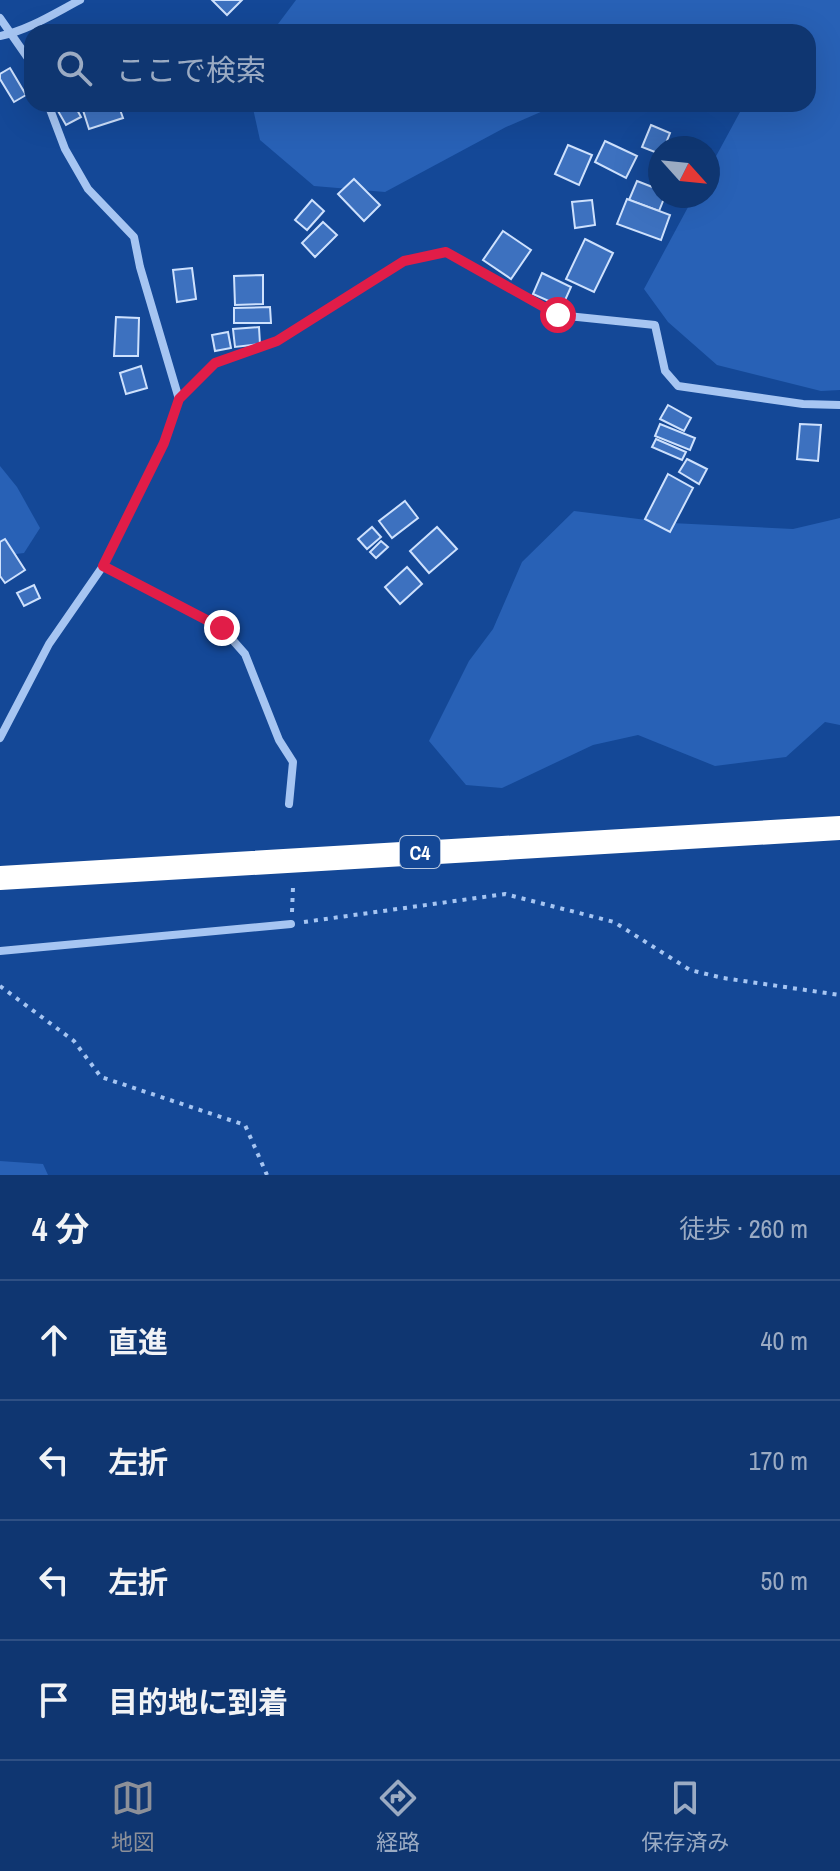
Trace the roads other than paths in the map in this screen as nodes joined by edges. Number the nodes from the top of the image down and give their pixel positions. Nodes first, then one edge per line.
1 (80, 0) edge
2 (0, 18) edge
3 (31, 24) edge
4 (24, 27) edge
5 (12, 33) junction
6 (0, 36) edge
7 (24, 52) edge
8 (51, 112) edge
9 (179, 399) junction
10 (840, 405) edge
11 (103, 566) junction
12 (0, 738) edge
13 (289, 804) dead end
14 (840, 828) edge
15 (0, 878) edge
16 (291, 924) road end
17 (0, 951) edge

1 - 3 street
2 - 5 street
4 - 5 street
5 - 6 street
5 - 7 street
8 - 9 street
9 - 10 street
9 - 11 street
11 - 12 street
11 - 13 street
14 - 15 highway, C4
16 - 17 street

